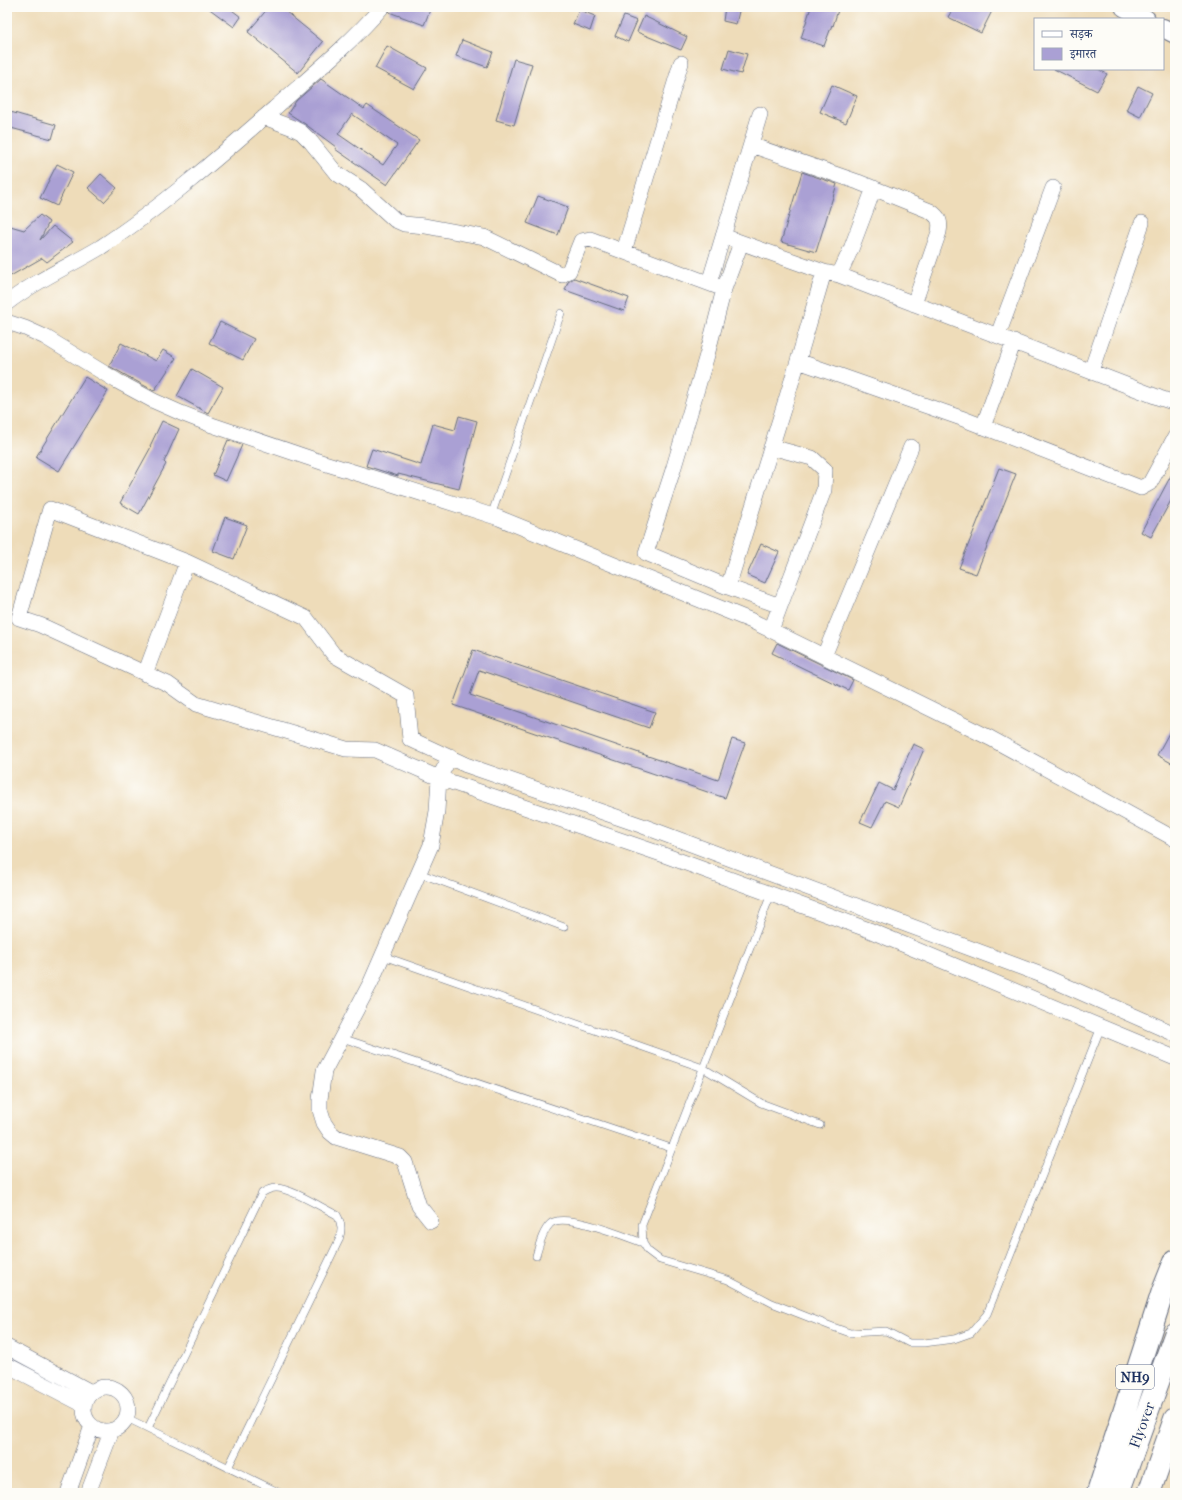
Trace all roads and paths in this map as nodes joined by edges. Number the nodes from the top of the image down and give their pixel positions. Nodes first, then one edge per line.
1 (382, 7) edge
2 (1124, 7) edge
3 (1144, 18) edge
4 (1164, 28) edge
5 (1175, 34) edge
6 (681, 63) dead end
7 (760, 114) dead end
8 (264, 117) junction
9 (751, 145) junction
10 (874, 188) junction
11 (1053, 188) dead end
12 (1142, 223) dead end
13 (723, 236) junction
14 (741, 243) junction
15 (624, 251) junction
16 (824, 272) junction
17 (839, 276) junction
18 (709, 283) junction
19 (724, 289) junction
20 (7, 303) edge
21 (914, 304) junction
22 (561, 313) dead end
23 (7, 322) edge
24 (998, 335) junction
25 (1014, 341) junction
26 (798, 361) junction
27 (1091, 371) junction
28 (1175, 400) edge
29 (983, 427) junction
30 (1175, 437) edge
31 (771, 447) junction
32 (910, 447) dead end
33 (491, 516) junction
34 (187, 562) junction
35 (728, 587) junction
36 (780, 606) junction
37 (771, 630) junction
38 (824, 656) junction
39 (145, 674) junction
40 (450, 757) junction
41 (439, 778) junction
42 (1175, 839) edge
43 (419, 873) junction
44 (771, 894) junction
45 (564, 927) dead end
46 (382, 956) junction
47 (1095, 999) junction
48 (1085, 1020) junction
49 (1101, 1027) junction
50 (1175, 1034) edge
51 (342, 1038) junction
52 (1175, 1058) edge
53 (703, 1068) junction
54 (820, 1125) dead end
55 (671, 1148) junction
56 (431, 1221) dead end
57 (643, 1242) junction
58 (536, 1256) dead end
59 (1175, 1261) edge
60 (1175, 1335) edge
61 (7, 1347) edge
62 (7, 1365) edge
63 (88, 1398) junction
64 (127, 1418) junction
65 (1175, 1419) edge
66 (92, 1426) junction
67 (148, 1428) junction
68 (112, 1430) junction
69 (228, 1468) junction
70 (68, 1493) edge
71 (88, 1493) edge
72 (280, 1493) edge
73 (1098, 1493) edge
74 (1118, 1493) edge
75 (1149, 1493) edge

1 - 8 street
2 - 3 street
4 - 5 street
6 - 15 street
7 - 9 street
8 - 15 street
8 - 20 street
9 - 10 street
9 - 13 street
10 - 17 street
10 - 21 street
11 - 24 street
12 - 27 street
13 - 14 street
13 - 18 street
14 - 16 street
14 - 19 street
15 - 18 street
16 - 17 street
16 - 26 street
17 - 21 street
18 - 19 street
19 - 35 street
21 - 24 street
22 - 33 lane
23 - 33 street
24 - 25 street
25 - 27 street
25 - 29 street
26 - 29 street
26 - 31 street
27 - 28 street
29 - 30 street
31 - 35 street
31 - 36 street
32 - 38 street
33 - 37 street
34 - 39 street
34 - 39 street
34 - 40 street
35 - 36 street
36 - 37 street
37 - 38 street
38 - 42 street
39 - 41 street
40 - 41 street
40 - 47 street
41 - 43 street
41 - 44 street
43 - 45 lane
43 - 46 street
44 - 48 street
44 - 53 lane
46 - 51 street
46 - 53 lane
47 - 48 street
47 - 50 street
48 - 49 street
49 - 52 street
49 - 57 lane
51 - 55 lane
51 - 56 street
53 - 54 lane
53 - 55 lane
55 - 57 lane
57 - 58 lane
59 - 73 highway, NH9
60 - 74 highway, Flyover
61 - 63 street
62 - 63 street
63 - 64 street
63 - 66 street
64 - 67 lane
64 - 68 street
65 - 75 highway
66 - 68 street
66 - 70 street
67 - 69 lane
67 - 69 lane
68 - 71 street
69 - 72 lane

